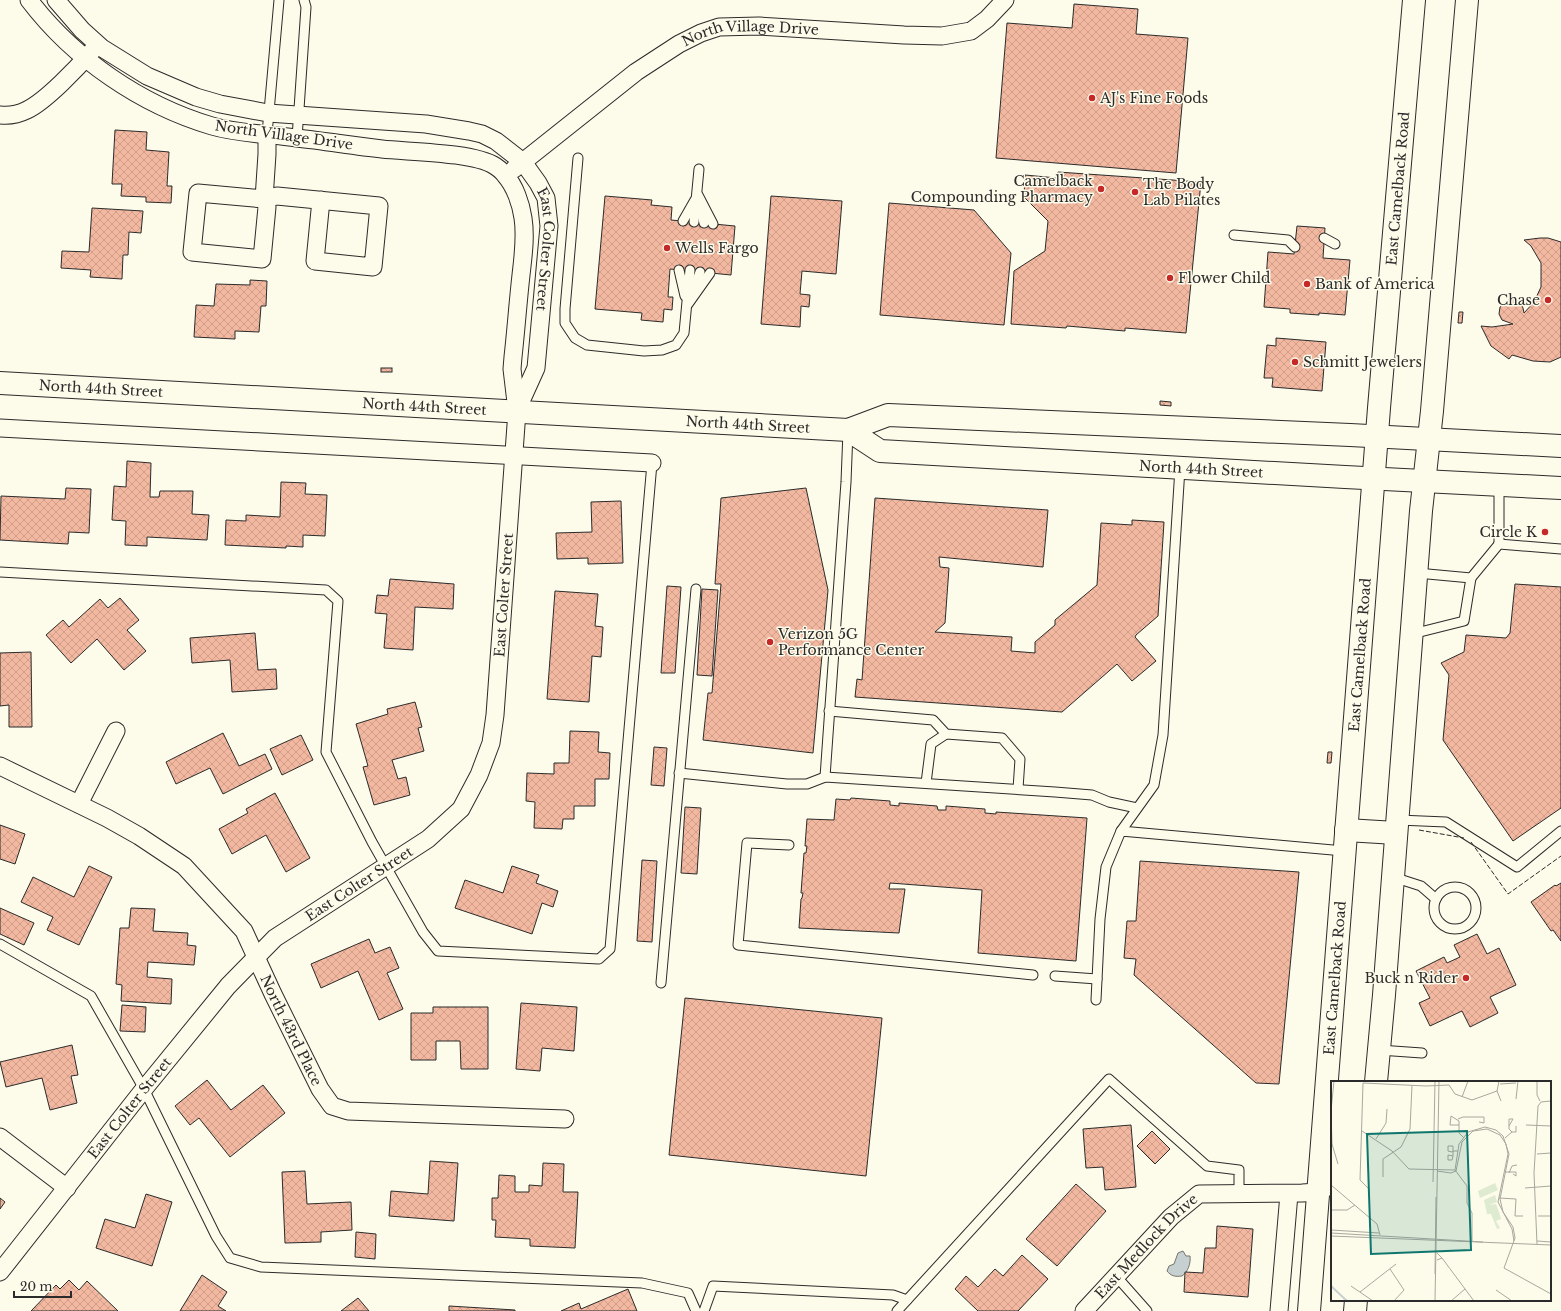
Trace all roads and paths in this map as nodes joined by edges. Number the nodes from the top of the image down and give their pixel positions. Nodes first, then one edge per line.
1 (30, 0) edge
2 (56, 0) edge
3 (279, 0) edge
4 (304, 0) edge
5 (1005, 0) edge
6 (1414, 0) edge
7 (1467, 0) edge
8 (98, 44) junction
9 (85, 58) junction
10 (268, 113) junction
11 (299, 114) junction
12 (0, 115) edge
13 (266, 134) junction
14 (297, 138) junction
15 (578, 158) dead end
16 (523, 162) junction
17 (699, 169) dead end
18 (506, 176) junction
19 (698, 195) junction
20 (264, 199) junction
21 (321, 200) junction
22 (683, 221) dead end
23 (694, 222) dead end
24 (704, 223) dead end
25 (714, 224) dead end
26 (1234, 235) dead end
27 (1296, 236) dead end
28 (1324, 238) dead end
29 (1288, 240) junction
30 (1335, 244) dead end
31 (1295, 247) dead end
32 (679, 270) dead end
33 (690, 270) dead end
34 (700, 272) dead end
35 (710, 273) dead end
36 (687, 306) junction
37 (0, 383) edge
38 (517, 411) junction
39 (0, 428) edge
40 (848, 430) junction
41 (1376, 436) junction
42 (1428, 439) junction
43 (1561, 446) edge
44 (514, 456) junction
45 (652, 462) joint
46 (1180, 468) junction
47 (1373, 479) junction
48 (1424, 481) junction
49 (1499, 485) junction
50 (1561, 488) edge
51 (1499, 544) junction
52 (1561, 549) edge
53 (0, 572) edge
54 (1417, 573) junction
55 (1472, 578) junction
56 (696, 589) dead end
57 (1412, 634) junction
58 (829, 711) junction
59 (116, 731) dead end
60 (946, 734) junction
61 (0, 766) edge
62 (679, 773) junction
63 (825, 777) junction
64 (926, 783) junction
65 (1018, 789) junction
66 (79, 804) junction
67 (1137, 808) junction
68 (1397, 826) junction
69 (1346, 830) junction
70 (1121, 831) junction
71 (1561, 831) edge
72 (789, 845) dead end
73 (1344, 852) junction
74 (387, 867) junction
75 (1393, 877) junction
76 (1436, 899) junction
77 (0, 944) edge
78 (256, 958) junction
79 (1033, 975) dead end
80 (1055, 976) dead end
81 (1097, 979) junction
82 (660, 984) dead end
83 (1096, 1000) dead end
84 (1379, 1050) junction
85 (1422, 1053) dead end
86 (1331, 1081) edge
87 (1376, 1081) edge
88 (1331, 1082) edge
89 (144, 1089) junction
90 (565, 1119) dead end
91 (0, 1137) edge
92 (67, 1188) junction
93 (1325, 1188) edge
94 (1239, 1194) junction
95 (1289, 1194) junction
96 (0, 1272) edge
97 (1116, 1276) junction
98 (907, 1300) junction
99 (1356, 1301) edge
100 (696, 1311) edge
101 (704, 1311) edge
102 (897, 1311) edge
103 (1084, 1311) edge
104 (1147, 1311) edge
105 (1279, 1311) edge
106 (1309, 1311) edge
107 (1355, 1311) edge

1 - 9 street, North Village Drive
2 - 8 street, North Village Drive
3 - 10 lane
4 - 11 lane
5 - 16 street, North Village Drive
6 - 41 main road, East Camelback Road
7 - 42 main road
8 - 9 street
8 - 10 street, North Village Drive
9 - 12 street
9 - 13 street, North Village Drive
10 - 11 street, North Village Drive
10 - 13 lane
11 - 14 lane
11 - 16 street, North Village Drive
13 - 14 street, North Village Drive
13 - 20 street
14 - 18 street, North Village Drive
15 - 36 lane
16 - 18 street, North Village Drive
16 - 38 street, East Colter Street
17 - 19 lane
18 - 38 street, East Colter Street
19 - 22 lane
19 - 23 lane
19 - 24 lane
19 - 25 lane
20 - 20 street
20 - 21 street
21 - 21 street
26 - 29 lane
27 - 29 lane
28 - 30 lane
29 - 31 lane
32 - 36 lane
33 - 36 lane
34 - 36 lane
35 - 36 lane
37 - 38 main road, North 44th Street
38 - 40 main road, North 44th Street
38 - 44 street, East Colter Street
39 - 44 street
40 - 41 main road, North 44th Street
40 - 46 main road, North 44th Street
40 - 58 lane
41 - 42 main road, North 44th Street
41 - 47 main road, East Camelback Road
42 - 43 main road, North 44th Street
42 - 48 main road
44 - 45 street
44 - 74 street, East Colter Street
45 - 74 lane
46 - 47 main road, North 44th Street
46 - 67 lane
47 - 48 main road, North 44th Street
47 - 69 main road, East Camelback Road
48 - 49 main road, North 44th Street
48 - 54 main road
49 - 50 main road, North 44th Street
49 - 51 lane
51 - 52 lane
51 - 55 lane
53 - 74 lane
54 - 55 lane
54 - 57 main road
55 - 57 lane
56 - 62 lane
57 - 68 main road
58 - 60 lane
58 - 63 lane
59 - 66 street
60 - 64 lane
60 - 65 lane
61 - 66 street, North 43rd Place
62 - 63 lane
62 - 82 lane
63 - 64 lane
64 - 65 lane
65 - 67 lane
66 - 78 street, North 43rd Place
67 - 70 lane
68 - 69 main road
68 - 71 lane
68 - 75 main road
69 - 73 main road, East Camelback Road
70 - 73 lane
70 - 81 lane
72 - 79 lane
73 - 86 main road, East Camelback Road
74 - 78 street, East Colter Street
75 - 76 lane
75 - 84 main road
76 - 76 lane
77 - 89 lane
78 - 89 street, East Colter Street
78 - 90 street, North 43rd Place
80 - 81 lane
81 - 83 lane
84 - 85 lane
84 - 87 main road
88 - 93 main road, East Camelback Road
89 - 92 street, East Colter Street
89 - 100 lane
91 - 92 street
92 - 96 street, East Colter Street
93 - 95 street, East Medlock Drive
93 - 106 main road, East Camelback Road
94 - 95 street, East Medlock Drive
94 - 97 street, East Medlock Drive
94 - 98 lane
95 - 105 street
97 - 103 street, East Medlock Drive
97 - 104 lane
98 - 101 lane
98 - 102 lane
99 - 107 main road

